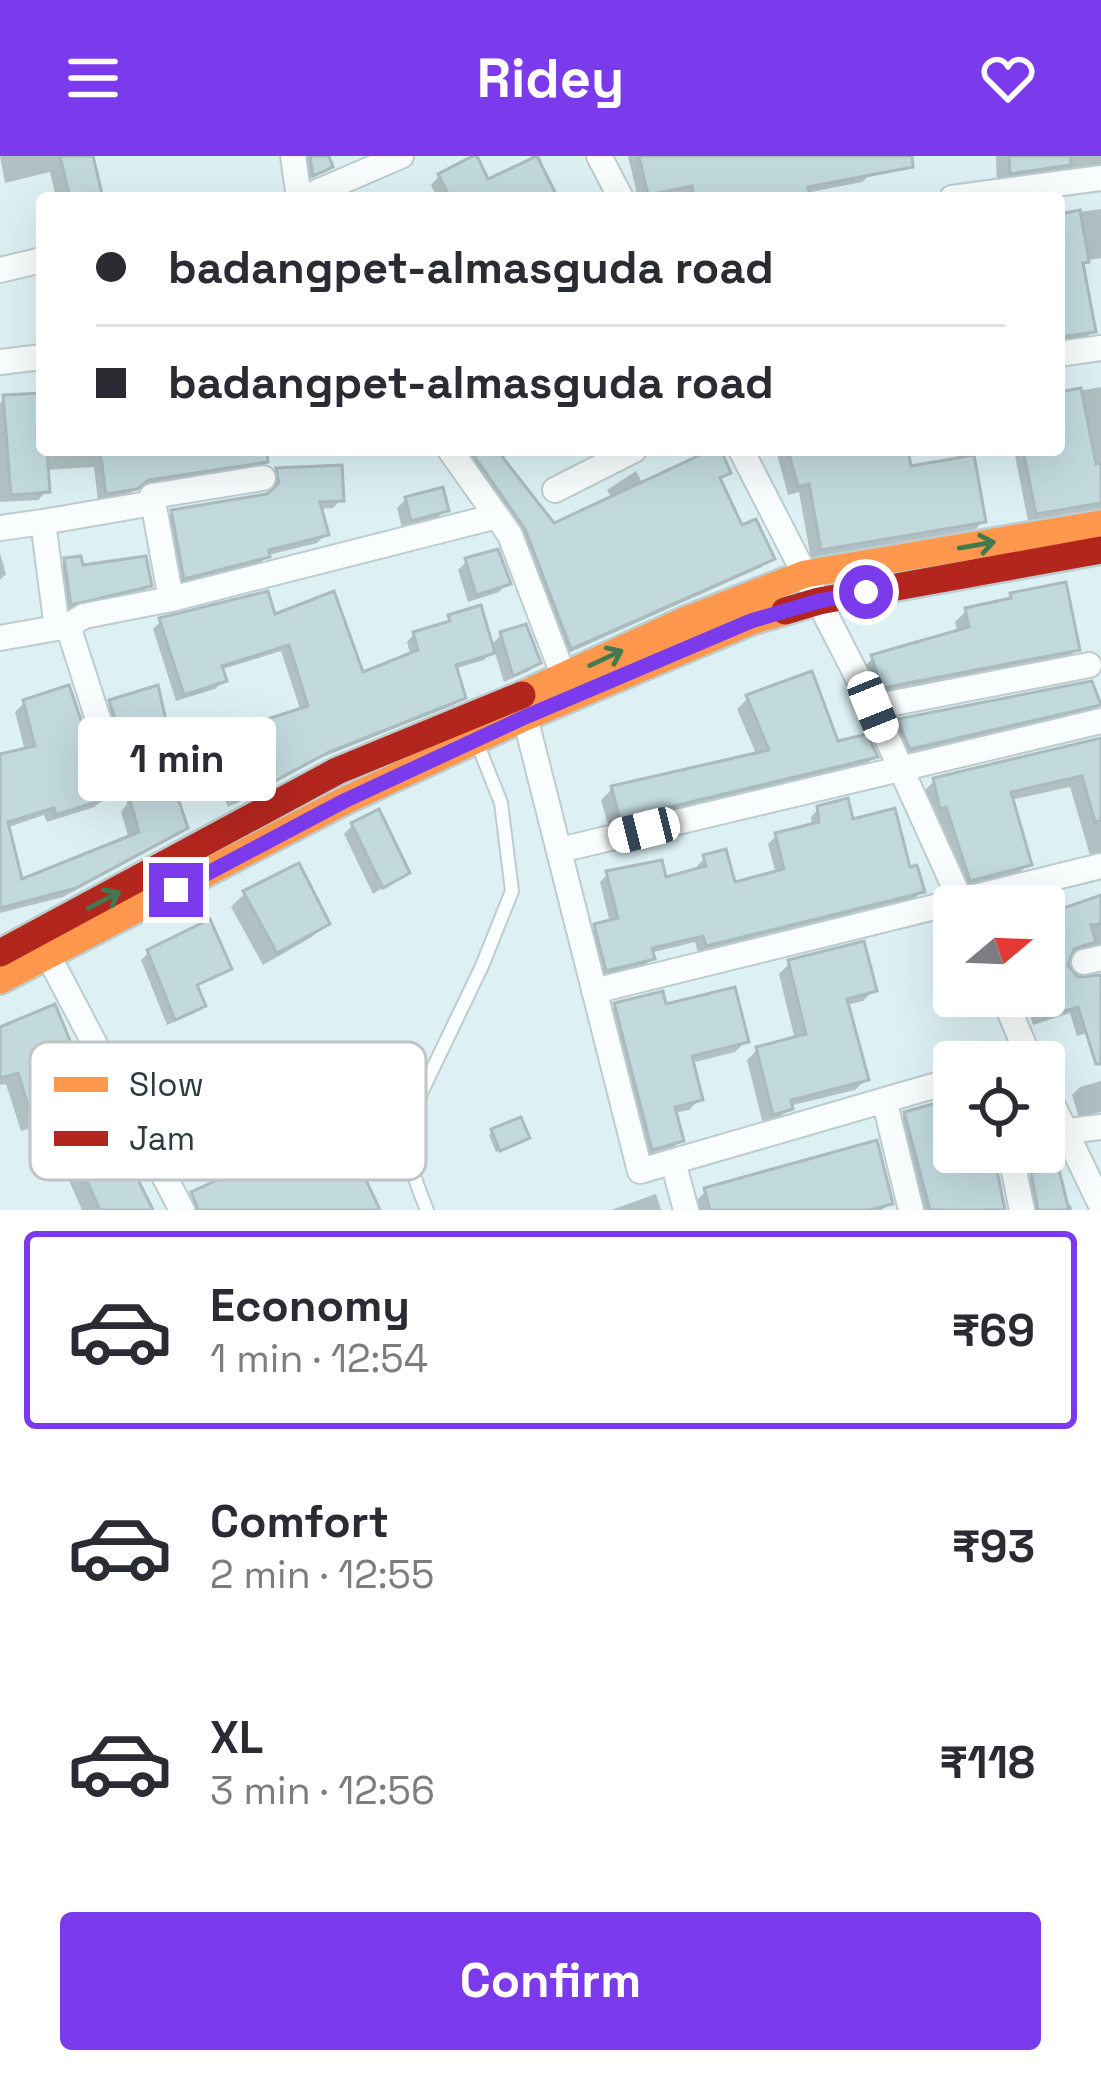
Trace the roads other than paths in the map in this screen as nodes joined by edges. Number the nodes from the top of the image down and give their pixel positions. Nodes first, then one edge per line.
1 (293, 156) edge
2 (401, 156) edge
3 (599, 156) edge
4 (1101, 178) edge
5 (300, 192) edge
6 (315, 192) edge
7 (618, 192) edge
8 (997, 192) edge
9 (36, 261) edge
10 (0, 270) edge
11 (1101, 348) edge
12 (1065, 353) edge
13 (36, 358) edge
14 (0, 362) edge
15 (454, 456) edge
16 (622, 456) edge
17 (745, 456) edge
18 (263, 478) dead end
19 (556, 490) dead end
20 (153, 503) junction
21 (497, 516) junction
22 (43, 522) junction
23 (1101, 524) edge
24 (0, 528) edge
25 (1101, 550) edge
26 (805, 574) junction
27 (171, 599) junction
28 (819, 601) junction
29 (63, 627) junction
30 (0, 638) edge
31 (1089, 665) dead end
32 (564, 677) junction
33 (873, 707) junction
34 (525, 717) junction
35 (1101, 721) edge
36 (476, 739) junction
37 (898, 769) junction
38 (121, 787) dead end
39 (560, 850) junction
40 (1101, 866) edge
41 (953, 885) edge
42 (1027, 885) edge
43 (933, 909) edge
44 (0, 953) edge
45 (50, 957) junction
46 (0, 980) edge
47 (594, 991) junction
48 (96, 1042) edge
49 (426, 1083) edge
50 (933, 1087) edge
51 (885, 1103) junction
52 (1101, 1127) edge
53 (1065, 1133) edge
54 (1065, 1148) edge
55 (674, 1162) junction
56 (1014, 1173) edge
57 (167, 1180) edge
58 (1101, 1205) edge
59 (182, 1210) edge
60 (686, 1210) edge
61 (911, 1210) edge
62 (1022, 1210) edge

1 - 5 street
2 - 6 street
3 - 7 street
4 - 8 street
9 - 10 street
11 - 12 street
13 - 14 street
15 - 21 street
16 - 19 street
17 - 26 street
18 - 20 street
20 - 22 street
20 - 27 street
21 - 27 street
21 - 32 street
22 - 24 street
22 - 29 street
26 -> 23 street
25 - 28 street
26 - 28 street
32 -> 26 street
27 - 29 street
28 - 33 street
28 - 34 street
29 - 30 street
29 - 38 street
31 - 33 street
44 -> 32 street
33 - 37 street
34 - 36 street
34 - 39 street
35 - 37 street
36 - 45 street
36 - 49 lane
37 - 39 street
37 - 41 street
39 - 47 street
40 - 42 street
43 - 47 street
45 - 46 street
45 - 48 street
47 - 55 street
50 - 51 street
51 - 55 street
51 - 61 street
52 - 53 street
54 - 58 street
55 - 60 street
56 - 62 street
57 - 59 street

